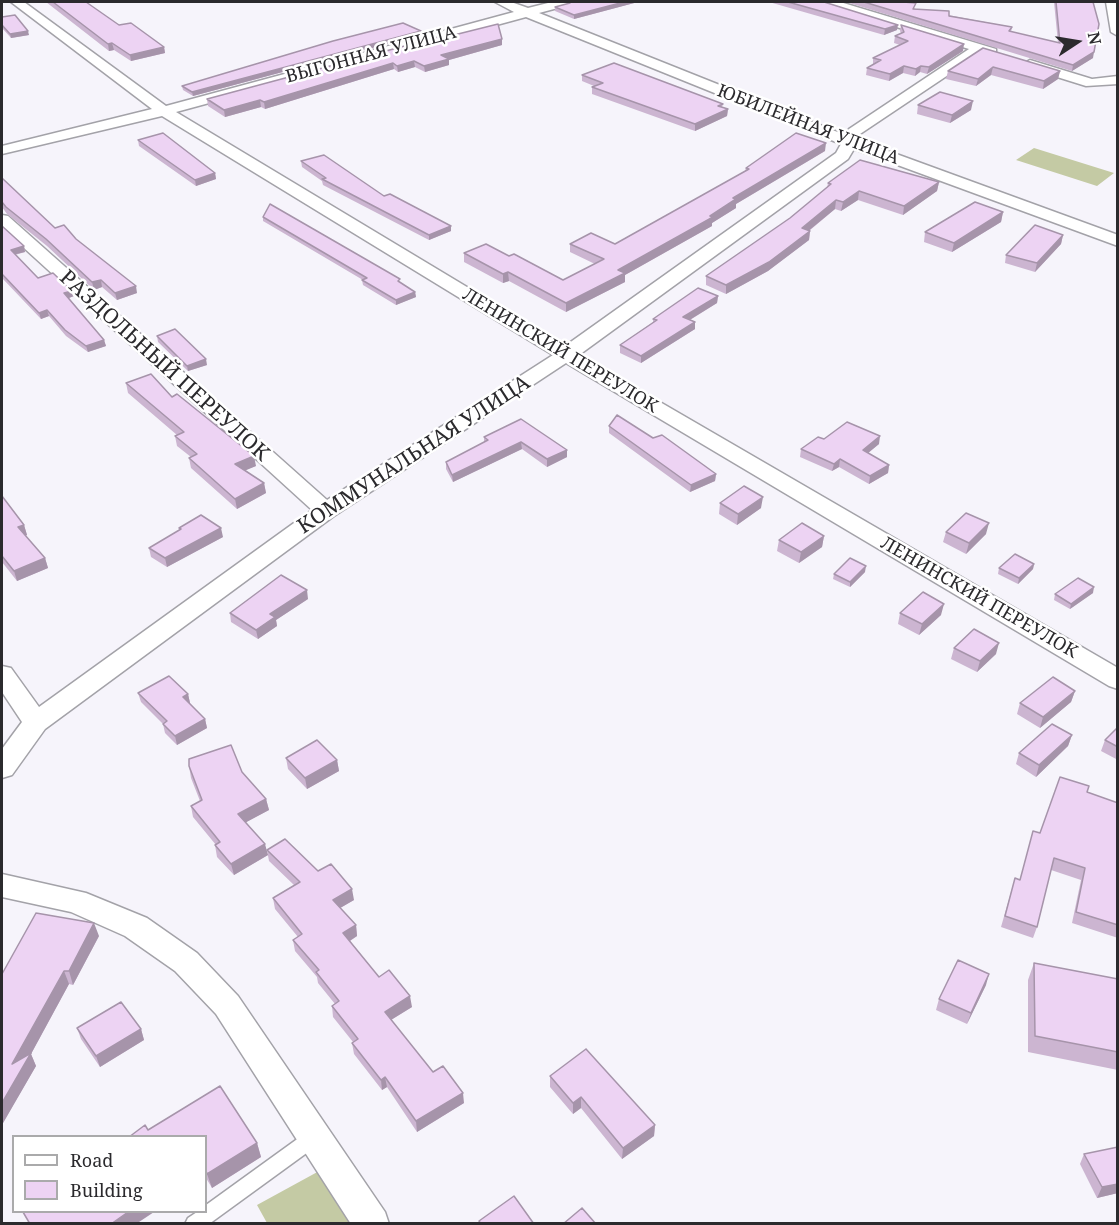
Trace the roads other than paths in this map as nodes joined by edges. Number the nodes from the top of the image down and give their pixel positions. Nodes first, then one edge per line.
1 (17, 2) edge
2 (501, 2) edge
3 (565, 2) edge
4 (828, 2) edge
5 (1112, 2) edge
6 (524, 13) junction
7 (1118, 32) edge
8 (980, 48) junction
9 (1118, 80) edge
10 (1091, 83) junction
11 (1118, 88) edge
12 (164, 111) junction
13 (849, 142) junction
14 (2, 150) edge
15 (2, 220) edge
16 (1118, 241) edge
17 (566, 356) junction
18 (326, 511) junction
19 (2, 674) edge
20 (1118, 680) edge
21 (36, 722) junction
22 (2, 768) edge
23 (2, 886) edge
24 (314, 1137) junction
25 (194, 1224) edge
26 (372, 1224) edge

1 - 12 street, ЛЕНИНСКИЙ ПЕРЕУЛОК
2 - 6 street, ЮБИЛЕЙНАЯ УЛИЦА
3 - 6 street, ВЫГОННАЯ УЛИЦА
4 - 8 street
5 - 7 street
6 - 12 street, ВЫГОННАЯ УЛИЦА
6 - 13 street, ЮБИЛЕЙНАЯ УЛИЦА
8 - 10 street
8 - 13 street, КОММУНАЛЬНАЯ УЛИЦА
9 - 10 street
10 - 11 street
12 - 14 street, ВЫГОННАЯ УЛИЦА
12 - 17 street, ЛЕНИНСКИЙ ПЕРЕУЛОК
13 - 16 street, ЮБИЛЕЙНАЯ УЛИЦА
13 - 17 street, КОММУНАЛЬНАЯ УЛИЦА
15 - 18 street, РАЗДОЛЬНЫЙ ПЕРЕУЛОК
17 - 18 street, КОММУНАЛЬНАЯ УЛИЦА
17 - 20 street, ЛЕНИНСКИЙ ПЕРЕУЛОК
18 - 21 street, КОММУНАЛЬНАЯ УЛИЦА
19 - 21 street
21 - 22 street, КОММУНАЛЬНАЯ УЛИЦА
23 - 24 street
24 - 25 lane
24 - 26 street

